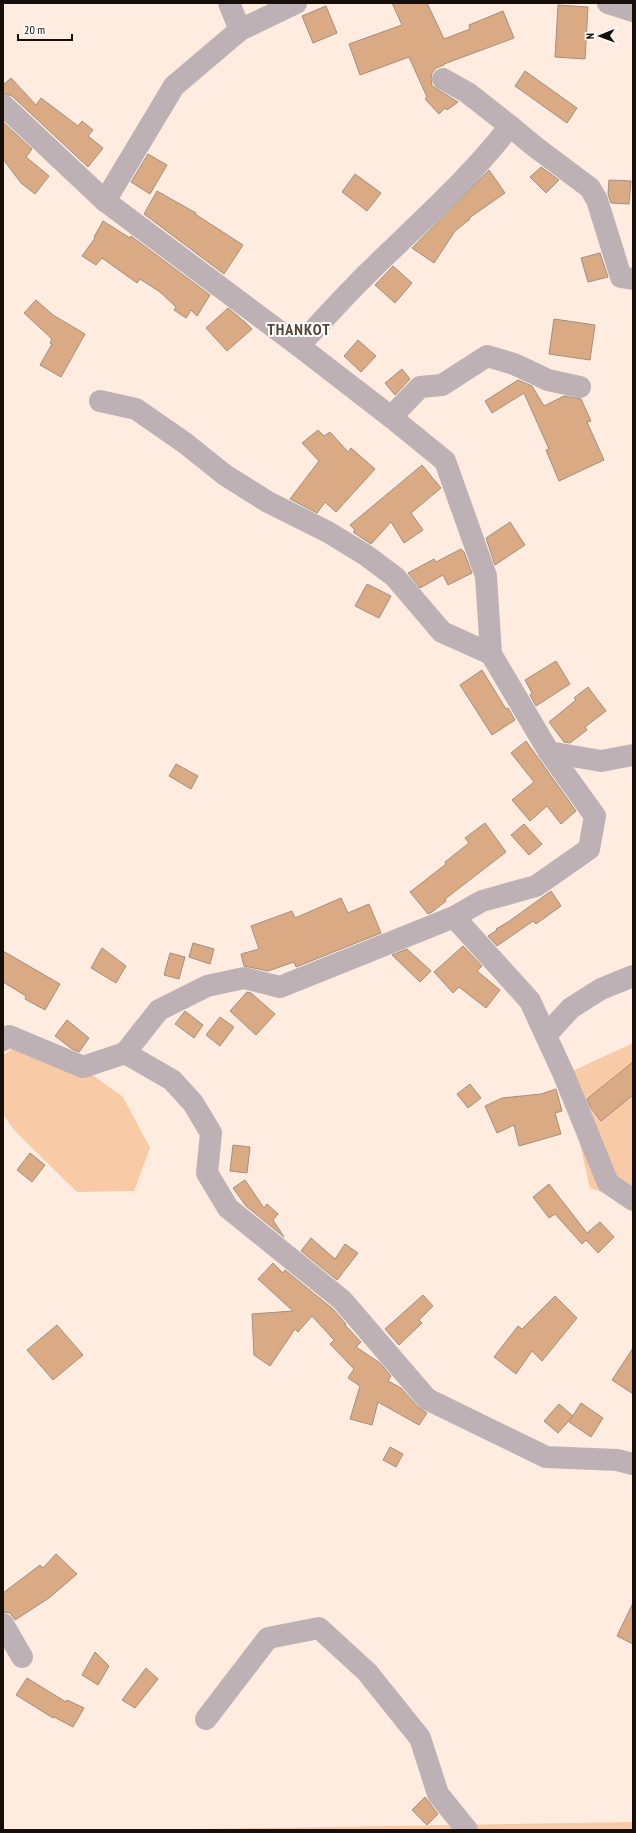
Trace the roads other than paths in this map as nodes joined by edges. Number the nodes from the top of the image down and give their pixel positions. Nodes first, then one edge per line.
1 (228, 3) edge
2 (296, 3) edge
3 (608, 3) edge
4 (633, 11) edge
5 (240, 30) junction
6 (443, 79) dead end
7 (3, 105) edge
8 (510, 126) junction
9 (105, 202) junction
10 (633, 280) edge
11 (299, 346) junction
12 (580, 387) dead end
13 (100, 401) dead end
14 (391, 416) junction
15 (491, 654) junction
16 (549, 752) junction
17 (633, 755) edge
18 (454, 917) junction
19 (633, 976) edge
20 (546, 1035) junction
21 (3, 1040) edge
22 (125, 1053) junction
23 (633, 1200) edge
24 (633, 1464) edge
25 (3, 1624) edge
26 (22, 1657) dead end
27 (206, 1719) dead end
28 (467, 1830) edge

1 - 5 street
2 - 5 street
3 - 4 street
5 - 9 street
6 - 8 street
7 - 9 street
8 - 10 street
8 - 11 street
9 - 11 street
11 - 14 street
12 - 14 street
13 - 15 street
14 - 15 street
15 - 16 street
16 - 17 street
16 - 18 street
18 - 20 street
18 - 22 street
19 - 20 street
20 - 23 street
21 - 22 street
22 - 24 street
25 - 26 street
27 - 28 street

